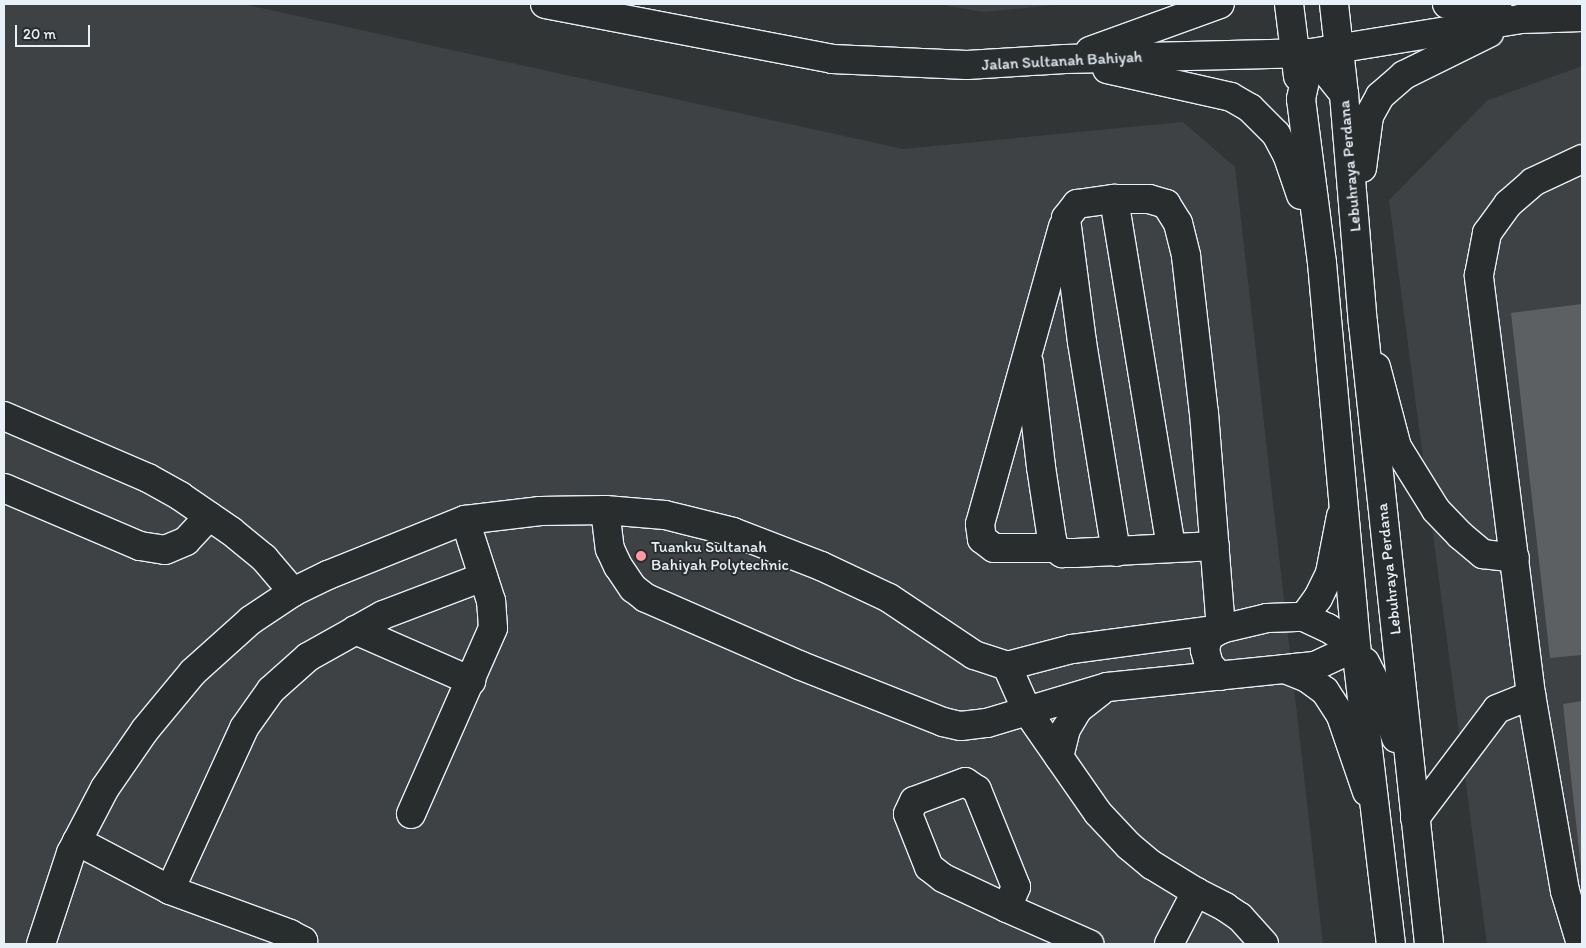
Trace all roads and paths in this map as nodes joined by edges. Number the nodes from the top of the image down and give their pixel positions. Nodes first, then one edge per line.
1 (545, 4) edge
2 (1220, 4) edge
3 (1289, 4) edge
4 (1334, 4) edge
5 (1447, 4) edge
6 (600, 10) edge
7 (1582, 17) edge
8 (1520, 19) junction
9 (1339, 48) junction
10 (1303, 53) junction
11 (1065, 59) junction
12 (1344, 94) junction
13 (1582, 160) edge
14 (1114, 199) junction
15 (1066, 218) junction
16 (1358, 263) junction
17 (1322, 264) junction
18 (1363, 322) junction
19 (1028, 348) junction
20 (4, 416) edge
21 (4, 488) edge
22 (1344, 500) junction
23 (605, 510) junction
24 (209, 516) junction
25 (465, 520) junction
26 (1172, 546) junction
27 (1214, 546) junction
28 (1055, 548) junction
29 (1116, 552) junction
30 (1514, 558) junction
31 (483, 577) junction
32 (293, 592) junction
33 (1304, 617) junction
34 (1221, 629) junction
35 (355, 630) junction
36 (1356, 647) junction
37 (1007, 666) junction
38 (1284, 669) junction
39 (1220, 676) junction
40 (471, 681) junction
41 (1107, 687) junction
42 (1531, 695) junction
43 (1027, 711) junction
44 (1059, 757) junction
45 (1411, 782) junction
46 (411, 814) dead end
47 (1375, 814) junction
48 (1415, 818) junction
49 (77, 841) junction
50 (170, 890) junction
51 (1196, 892) junction
52 (1007, 908) junction
53 (42, 944) edge
54 (303, 944) edge
55 (1089, 944) edge
56 (1170, 944) edge
57 (1264, 944) edge
58 (1390, 944) edge
59 (1428, 944) edge
60 (1581, 944) edge

1 - 6 main road, Jalan Sultanah Bahiyah
2 - 11 main road
3 - 10 main road
4 - 9 main road
5 - 8 main road
6 - 11 main road, Jalan Sultanah Bahiyah
7 - 8 main road, Jalan Sultanah Bahiyah
8 - 9 main road, Jalan Sultanah Bahiyah
8 - 16 main road
9 - 10 main road, Jalan Sultanah Bahiyah
9 - 12 main road
10 - 11 main road, Jalan Sultanah Bahiyah
10 - 12 main road, Lebuhraya Perdana
10 - 17 main road
11 - 17 main road
12 - 16 main road, Lebuhraya Perdana
13 - 30 main road
14 - 15 main road
14 - 26 main road
14 - 27 main road
15 - 19 main road
15 - 29 main road
16 - 18 main road, Lebuhraya Perdana
17 - 22 main road
18 - 30 main road
18 - 36 main road
18 - 45 main road, Lebuhraya Perdana
19 - 28 main road
19 - 28 main road
20 - 24 main road
21 - 24 main road
22 - 33 main road
22 - 36 main road
23 - 25 main road
23 - 37 main road
23 - 43 main road
24 - 32 main road
25 - 31 main road
25 - 32 main road
26 - 27 main road
26 - 29 main road
27 - 34 main road
28 - 29 main road
30 - 42 main road
31 - 35 main road
31 - 40 main road
32 - 49 main road
33 - 34 main road
33 - 36 main road
34 - 37 main road
34 - 39 main road
35 - 40 main road
35 - 50 main road
36 - 38 main road
36 - 45 main road
36 - 47 main road
37 - 43 main road
38 - 39 main road
38 - 47 main road
39 - 41 main road
40 - 46 main road
41 - 43 main road
41 - 44 main road
42 - 48 main road
42 - 60 main road
43 - 44 main road
44 - 51 main road
45 - 48 main road, Lebuhraya Perdana
47 - 58 main road
48 - 59 main road, Lebuhraya Perdana
49 - 50 main road
49 - 53 main road
50 - 54 main road
51 - 56 main road
51 - 57 main road
52 - 52 main road
52 - 55 main road

